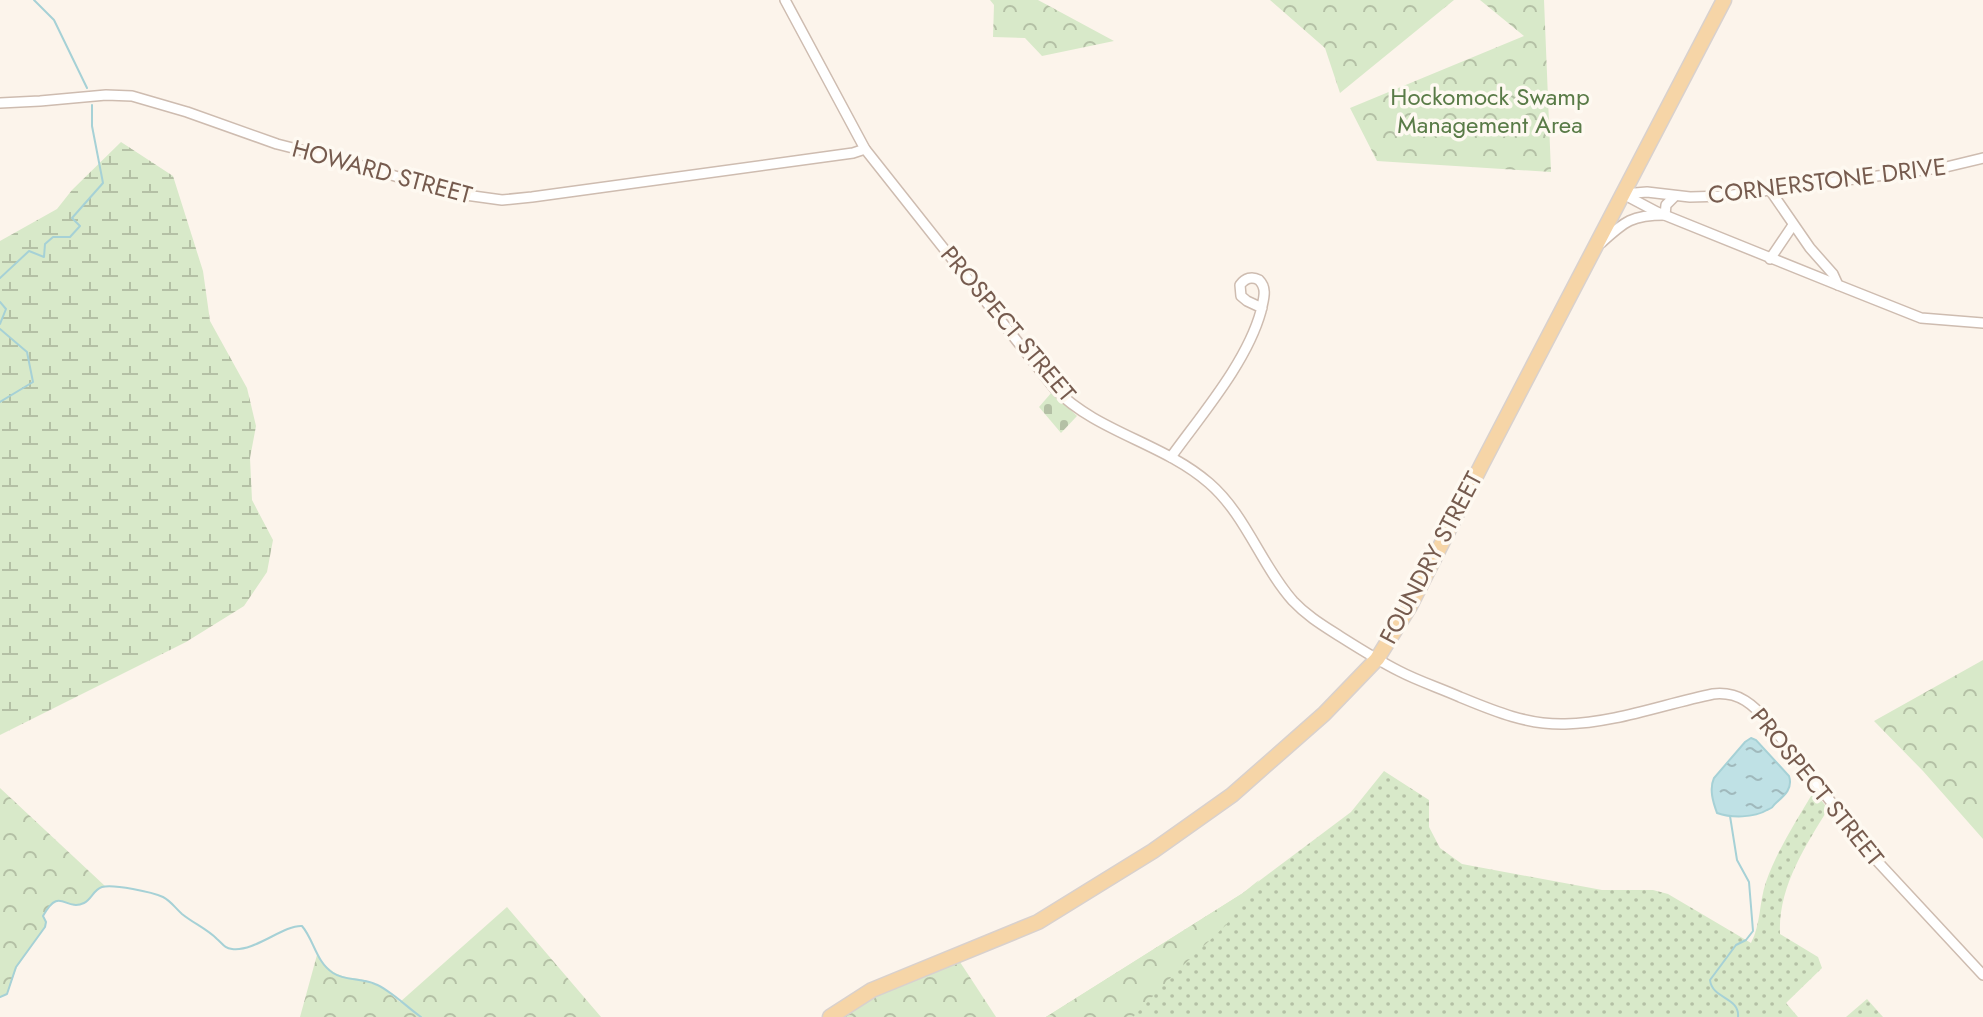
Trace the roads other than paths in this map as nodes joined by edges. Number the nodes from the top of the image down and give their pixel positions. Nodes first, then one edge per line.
1 (785, 0) edge
2 (1724, 0) edge
3 (0, 103) edge
4 (865, 149) junction
5 (1983, 158) edge
6 (1770, 190) junction
7 (1623, 194) junction
8 (1675, 196) junction
9 (1665, 215) junction
10 (1793, 225) junction
11 (1595, 248) junction
12 (1770, 259) junction
13 (1838, 285) junction
14 (1262, 308) dead end
15 (1983, 323) edge
16 (1171, 457) junction
17 (1377, 659) junction
18 (1983, 975) edge
19 (830, 1017) edge

1 - 4 street, PROSPECT STREET
2 - 7 main road, FOUNDRY STREET
3 - 4 street, HOWARD STREET
4 - 16 street, PROSPECT STREET
5 - 6 street, CORNERSTONE DRIVE
6 - 8 street, CORNERSTONE DRIVE
6 - 10 street
7 - 8 street, CORNERSTONE DRIVE
7 - 9 street
7 - 11 main road, FOUNDRY STREET
8 - 9 street
9 - 11 street
9 - 12 street
10 - 12 street
10 - 13 street
11 - 17 main road, FOUNDRY STREET
12 - 13 street
13 - 15 street
14 - 16 street
16 - 17 street, PROSPECT STREET
17 - 18 street, PROSPECT STREET
17 - 19 main road, FOUNDRY STREET

